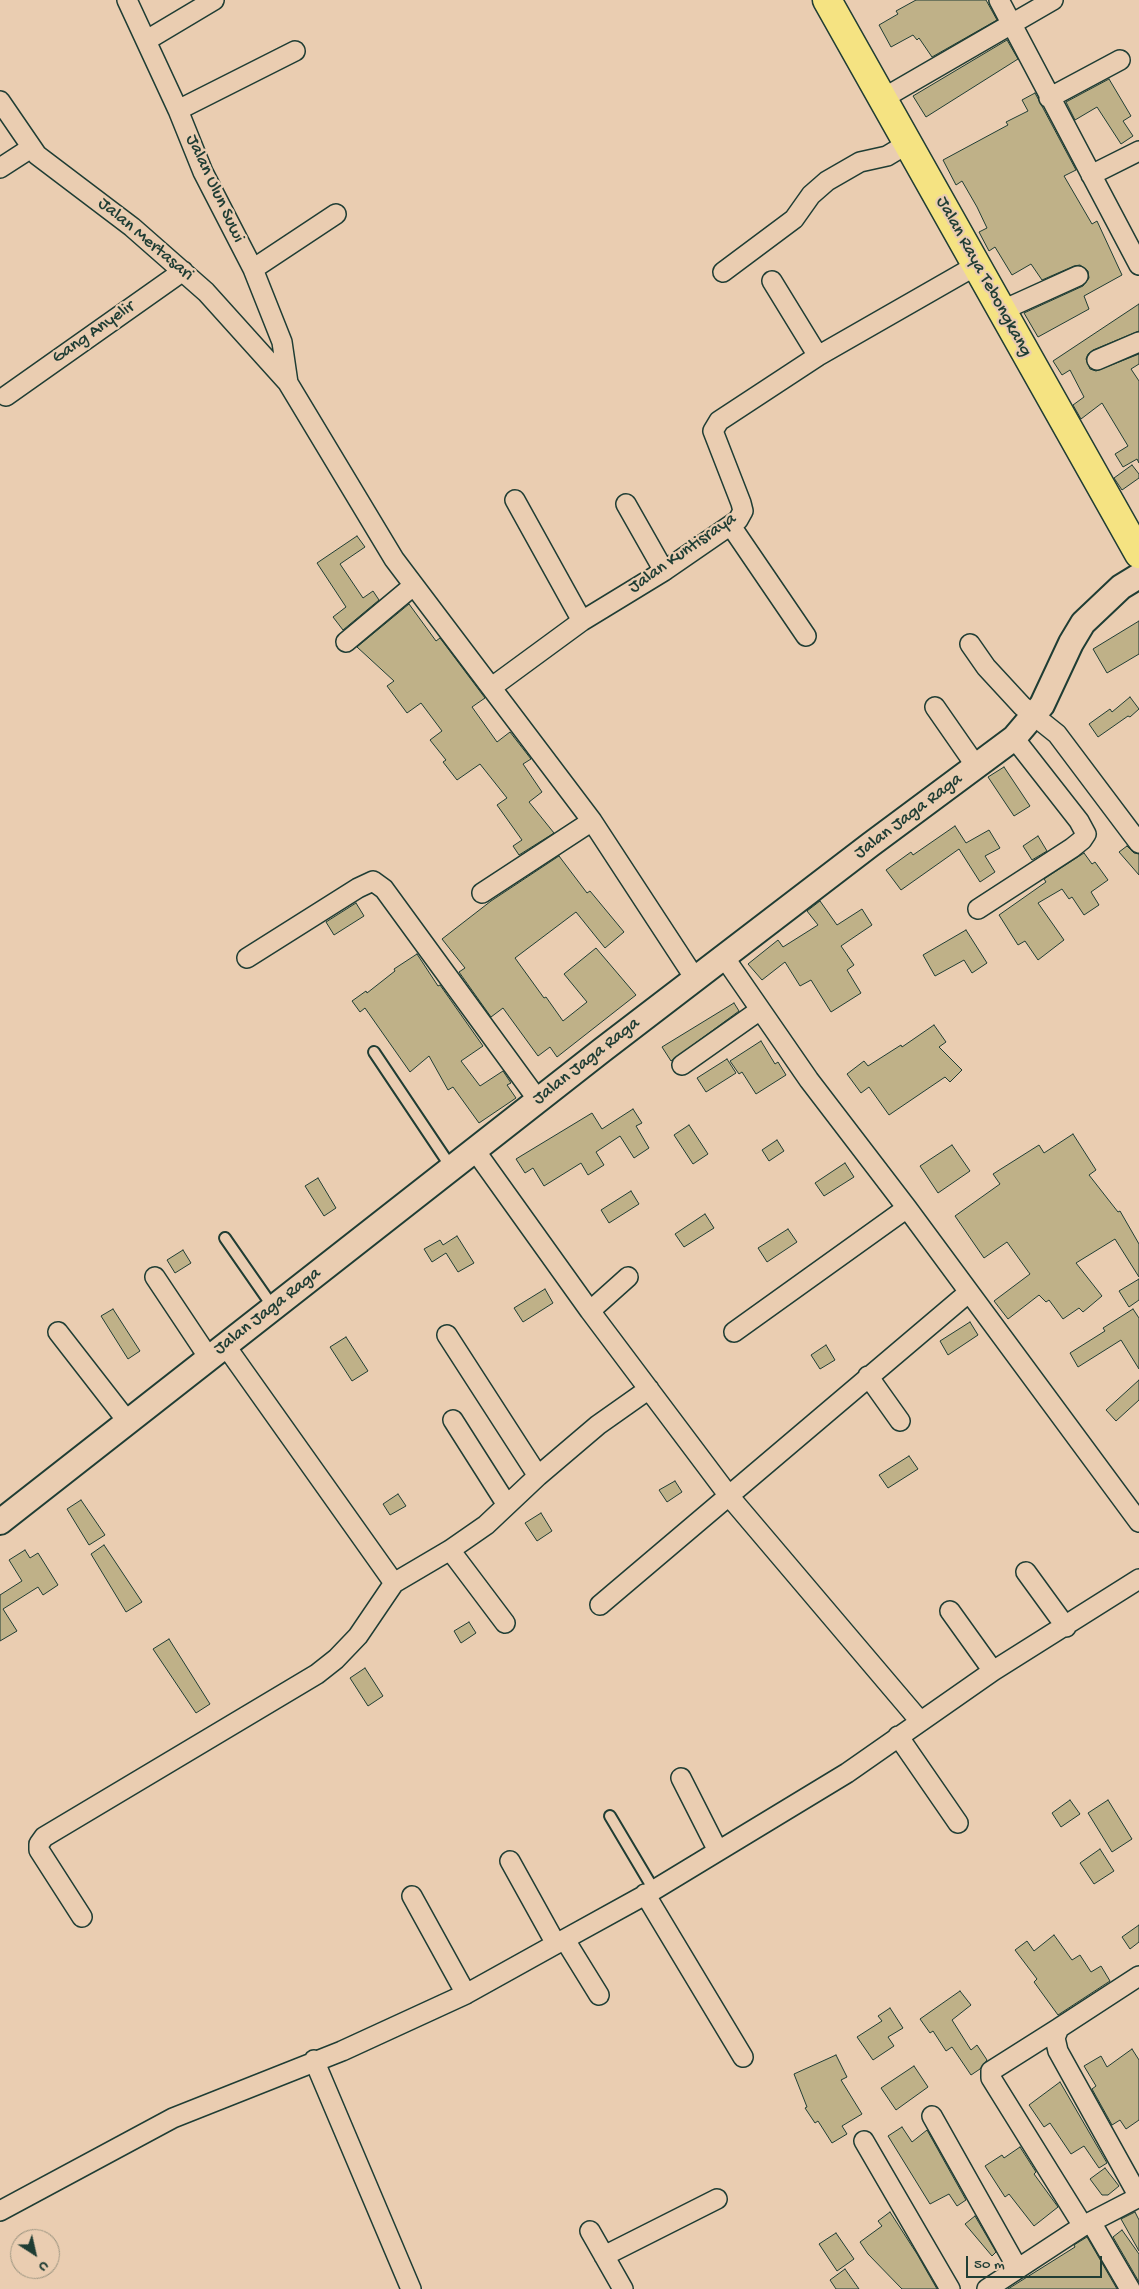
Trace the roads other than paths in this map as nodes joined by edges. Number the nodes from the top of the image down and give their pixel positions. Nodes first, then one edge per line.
1 (127, 0) edge
2 (214, 0) edge
3 (827, 0) edge
4 (999, 0) edge
5 (1053, 0) edge
6 (1011, 25) junction
7 (147, 40) junction
8 (295, 51) dead end
9 (1120, 60) dead end
10 (1049, 98) junction
11 (882, 99) junction
12 (0, 101) edge
13 (178, 110) junction
14 (907, 144) junction
15 (30, 148) junction
16 (1139, 150) edge
17 (0, 168) edge
18 (1091, 174) junction
19 (336, 214) dead end
20 (977, 265) junction
21 (1139, 265) edge
22 (253, 269) junction
23 (183, 271) junction
24 (723, 272) dead end
25 (1078, 276) dead end
26 (772, 281) dead end
27 (1003, 310) junction
28 (1139, 342) edge
29 (818, 356) junction
30 (1097, 360) dead end
31 (288, 383) junction
32 (6, 396) dead end
33 (515, 500) dead end
34 (626, 504) dead end
35 (730, 526) junction
36 (1139, 554) edge
37 (664, 571) junction
38 (1139, 576) edge
39 (412, 586) junction
40 (582, 621) junction
41 (806, 636) dead end
42 (346, 642) dead end
43 (970, 644) dead end
44 (492, 687) junction
45 (935, 707) dead end
46 (1024, 728) junction
47 (976, 766) junction
48 (592, 821) junction
49 (1139, 843) edge
50 (482, 892) dead end
51 (978, 909) dead end
52 (724, 957) junction
53 (247, 958) dead end
54 (696, 980) junction
55 (760, 1010) junction
56 (374, 1052) dead end
57 (682, 1065) dead end
58 (538, 1100) junction
59 (474, 1149) junction
60 (451, 1167) junction
61 (907, 1208) junction
62 (225, 1238) dead end
63 (155, 1277) dead end
64 (628, 1277) dead end
65 (968, 1293) junction
66 (274, 1308) junction
67 (590, 1311) junction
68 (58, 1332) dead end
69 (734, 1332) dead end
70 (447, 1335) dead end
71 (217, 1352) junction
72 (868, 1376) junction
73 (649, 1389) junction
74 (453, 1420) dead end
75 (900, 1421) dead end
76 (128, 1422) junction
77 (538, 1476) junction
78 (729, 1496) junction
79 (507, 1505) junction
80 (0, 1522) edge
81 (1139, 1522) edge
82 (450, 1550) junction
83 (1026, 1572) dead end
84 (1139, 1579) edge
85 (394, 1582) junction
86 (600, 1605) dead end
87 (950, 1611) dead end
88 (505, 1623) dead end
89 (1066, 1627) junction
90 (993, 1671) junction
91 (920, 1721) junction
92 (898, 1736) junction
93 (681, 1778) dead end
94 (610, 1816) dead end
95 (958, 1823) dead end
96 (718, 1851) junction
97 (510, 1861) dead end
98 (649, 1892) junction
99 (412, 1896) dead end
100 (82, 1917) dead end
101 (561, 1942) junction
102 (1139, 1976) edge
103 (466, 1994) junction
104 (599, 1995) dead end
105 (1059, 2028) junction
106 (743, 2057) dead end
107 (314, 2060) junction
108 (932, 2116) dead end
109 (864, 2141) dead end
110 (1139, 2197) edge
111 (717, 2200) dead end
112 (0, 2211) edge
113 (1087, 2224) junction
114 (590, 2231) dead end
115 (604, 2256) junction
116 (1018, 2269) junction
117 (411, 2289) edge
118 (623, 2289) edge
119 (950, 2289) edge
120 (987, 2289) edge
121 (1130, 2289) edge

1 - 7 street, Jalan Ulun Suwi
2 - 7 street
3 - 11 main road, Jalan Raya Tebongkang
4 - 6 street
5 - 6 street
6 - 10 street
6 - 11 street
7 - 13 street, Jalan Ulun Suwi
8 - 13 street
9 - 10 street
10 - 18 street
11 - 14 main road, Jalan Raya Tebongkang
12 - 15 street, Jalan Mertasari
13 - 22 street, Jalan Ulun Suwi
14 - 20 main road, Jalan Raya Tebongkang
14 - 24 street
15 - 17 street
15 - 23 street, Jalan Mertasari
16 - 18 street
18 - 21 street
19 - 22 street
20 - 27 main road, Jalan Raya Tebongkang
20 - 29 street, Jalan Kuntisraya
22 - 31 street, Jalan Ulun Suwi
23 - 31 street, Jalan Mertasari
23 - 32 street, Gang Anyelir
25 - 27 street
26 - 29 street
27 - 36 main road, Jalan Raya Tebongkang
28 - 30 street
29 - 35 street, Jalan Kuntisraya
31 - 39 street
33 - 40 street
34 - 37 street
35 - 37 street, Jalan Kuntisraya
35 - 41 street
37 - 40 street, Jalan Kuntisraya
38 - 46 street, Jalan Jaga Raga
39 - 42 street
39 - 44 street
40 - 44 street, Jalan Kuntisraya
43 - 46 street
44 - 48 street
45 - 47 street
46 - 47 street, Jalan Jaga Raga
46 - 49 street
46 - 51 street
47 - 52 street, Jalan Jaga Raga
48 - 50 street
48 - 54 street
52 - 54 street, Jalan Jaga Raga
52 - 55 street
53 - 58 street
54 - 58 street, Jalan Jaga Raga
55 - 57 street
55 - 61 street
56 - 60 lane
58 - 59 street, Jalan Jaga Raga
59 - 60 street, Jalan Jaga Raga
59 - 67 street
60 - 66 street, Jalan Jaga Raga
61 - 65 street
61 - 69 street
62 - 66 lane
63 - 71 street
64 - 67 street
65 - 72 street
65 - 81 street
66 - 71 street, Jalan Jaga Raga
67 - 73 street
68 - 76 street
70 - 77 street
71 - 76 street, Jalan Jaga Raga
71 - 85 street
72 - 75 street
72 - 78 street
73 - 77 street
73 - 78 street
74 - 79 street
76 - 80 street, Jalan Jaga Raga
77 - 79 street
78 - 86 street
78 - 91 street
79 - 82 street
82 - 85 street
82 - 88 street
83 - 89 street
84 - 89 street
85 - 100 street
87 - 90 street
89 - 90 street
90 - 91 street
91 - 92 street
92 - 95 street
92 - 96 street
93 - 96 street
94 - 98 lane
96 - 98 street
97 - 101 street
98 - 101 street
98 - 106 street
99 - 103 street
101 - 103 street
101 - 104 street
102 - 105 street
103 - 107 street
105 - 110 street
105 - 113 street
107 - 112 street
107 - 117 street
108 - 116 street
109 - 119 street
110 - 113 street
111 - 115 street
113 - 116 street
113 - 121 street
114 - 115 street
115 - 118 street
116 - 120 street

